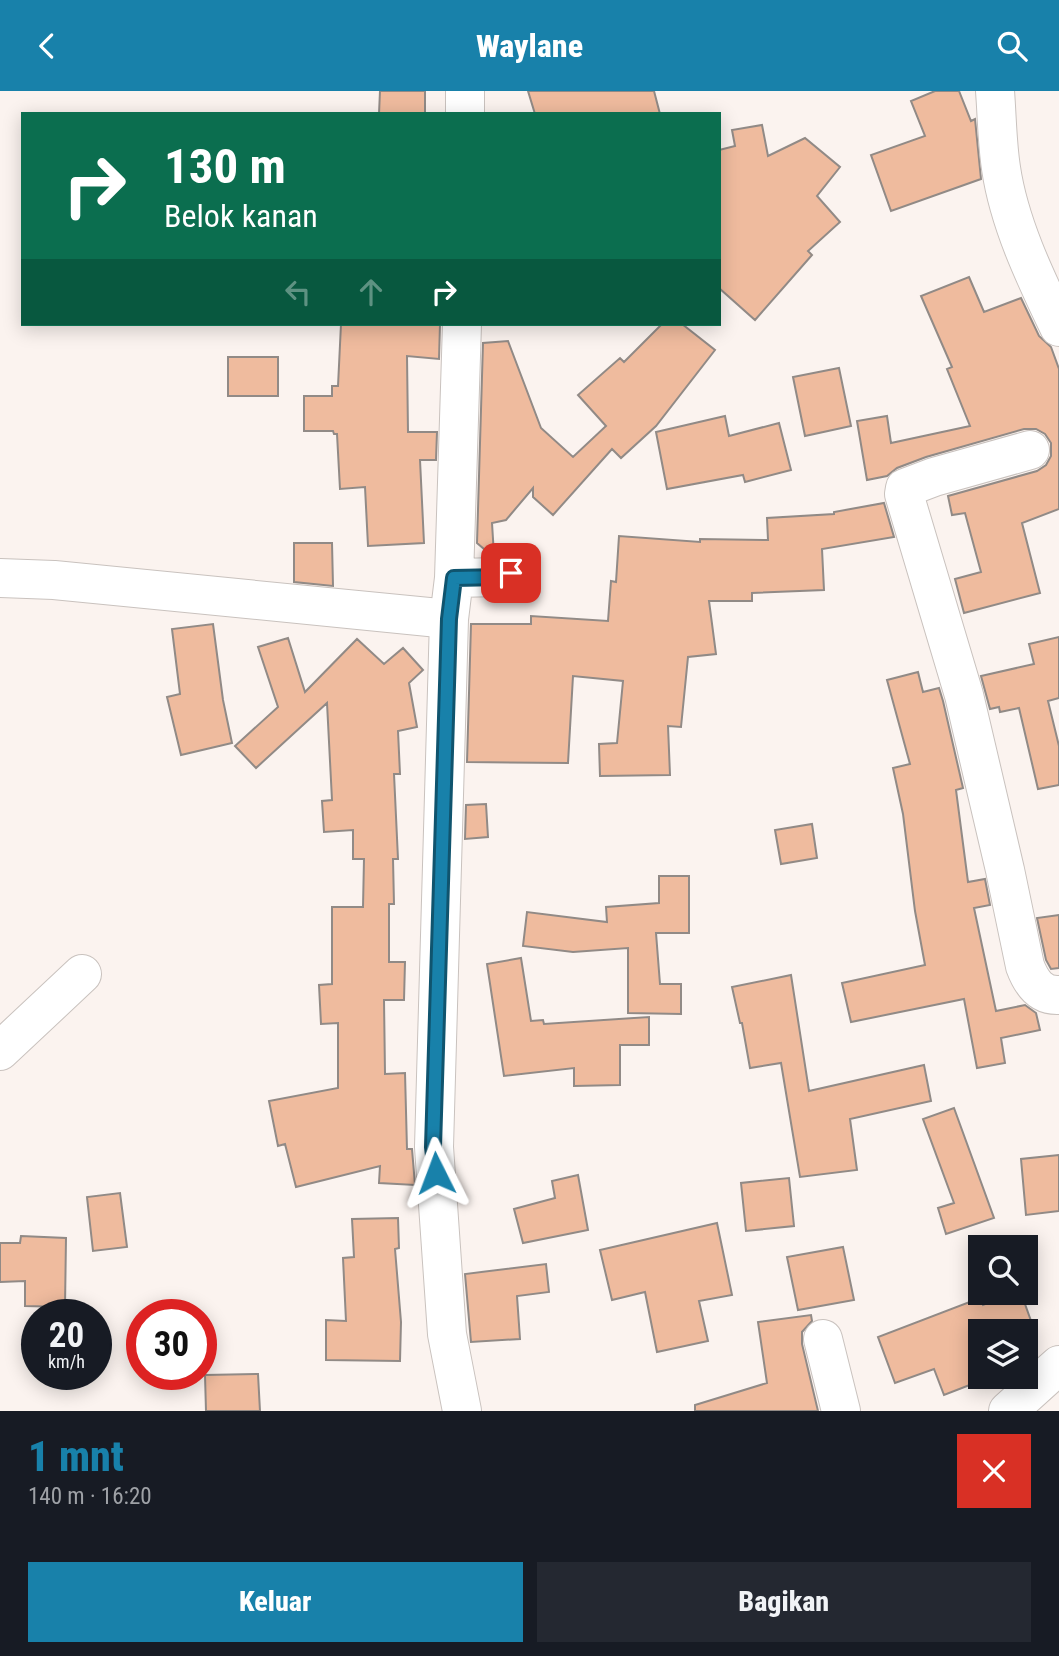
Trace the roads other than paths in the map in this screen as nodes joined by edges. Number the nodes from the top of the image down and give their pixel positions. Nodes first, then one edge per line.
1 (465, 91) edge
2 (995, 91) edge
3 (465, 112) edge
4 (462, 326) edge
5 (1059, 327) edge
6 (1030, 450) dead end
7 (511, 573) dead end
8 (0, 578) edge
9 (454, 578) junction
10 (449, 619) junction
11 (82, 974) dead end
12 (1059, 995) edge
13 (0, 1051) edge
14 (822, 1339) dead end
15 (1059, 1365) edge
16 (462, 1411) edge
17 (841, 1411) edge
18 (1009, 1411) edge

1 - 3 street
2 - 5 street
4 - 9 street
6 - 12 street
7 - 9 street
8 - 10 street
9 - 10 street
10 - 16 street
11 - 13 street
14 - 17 street
15 - 18 street

